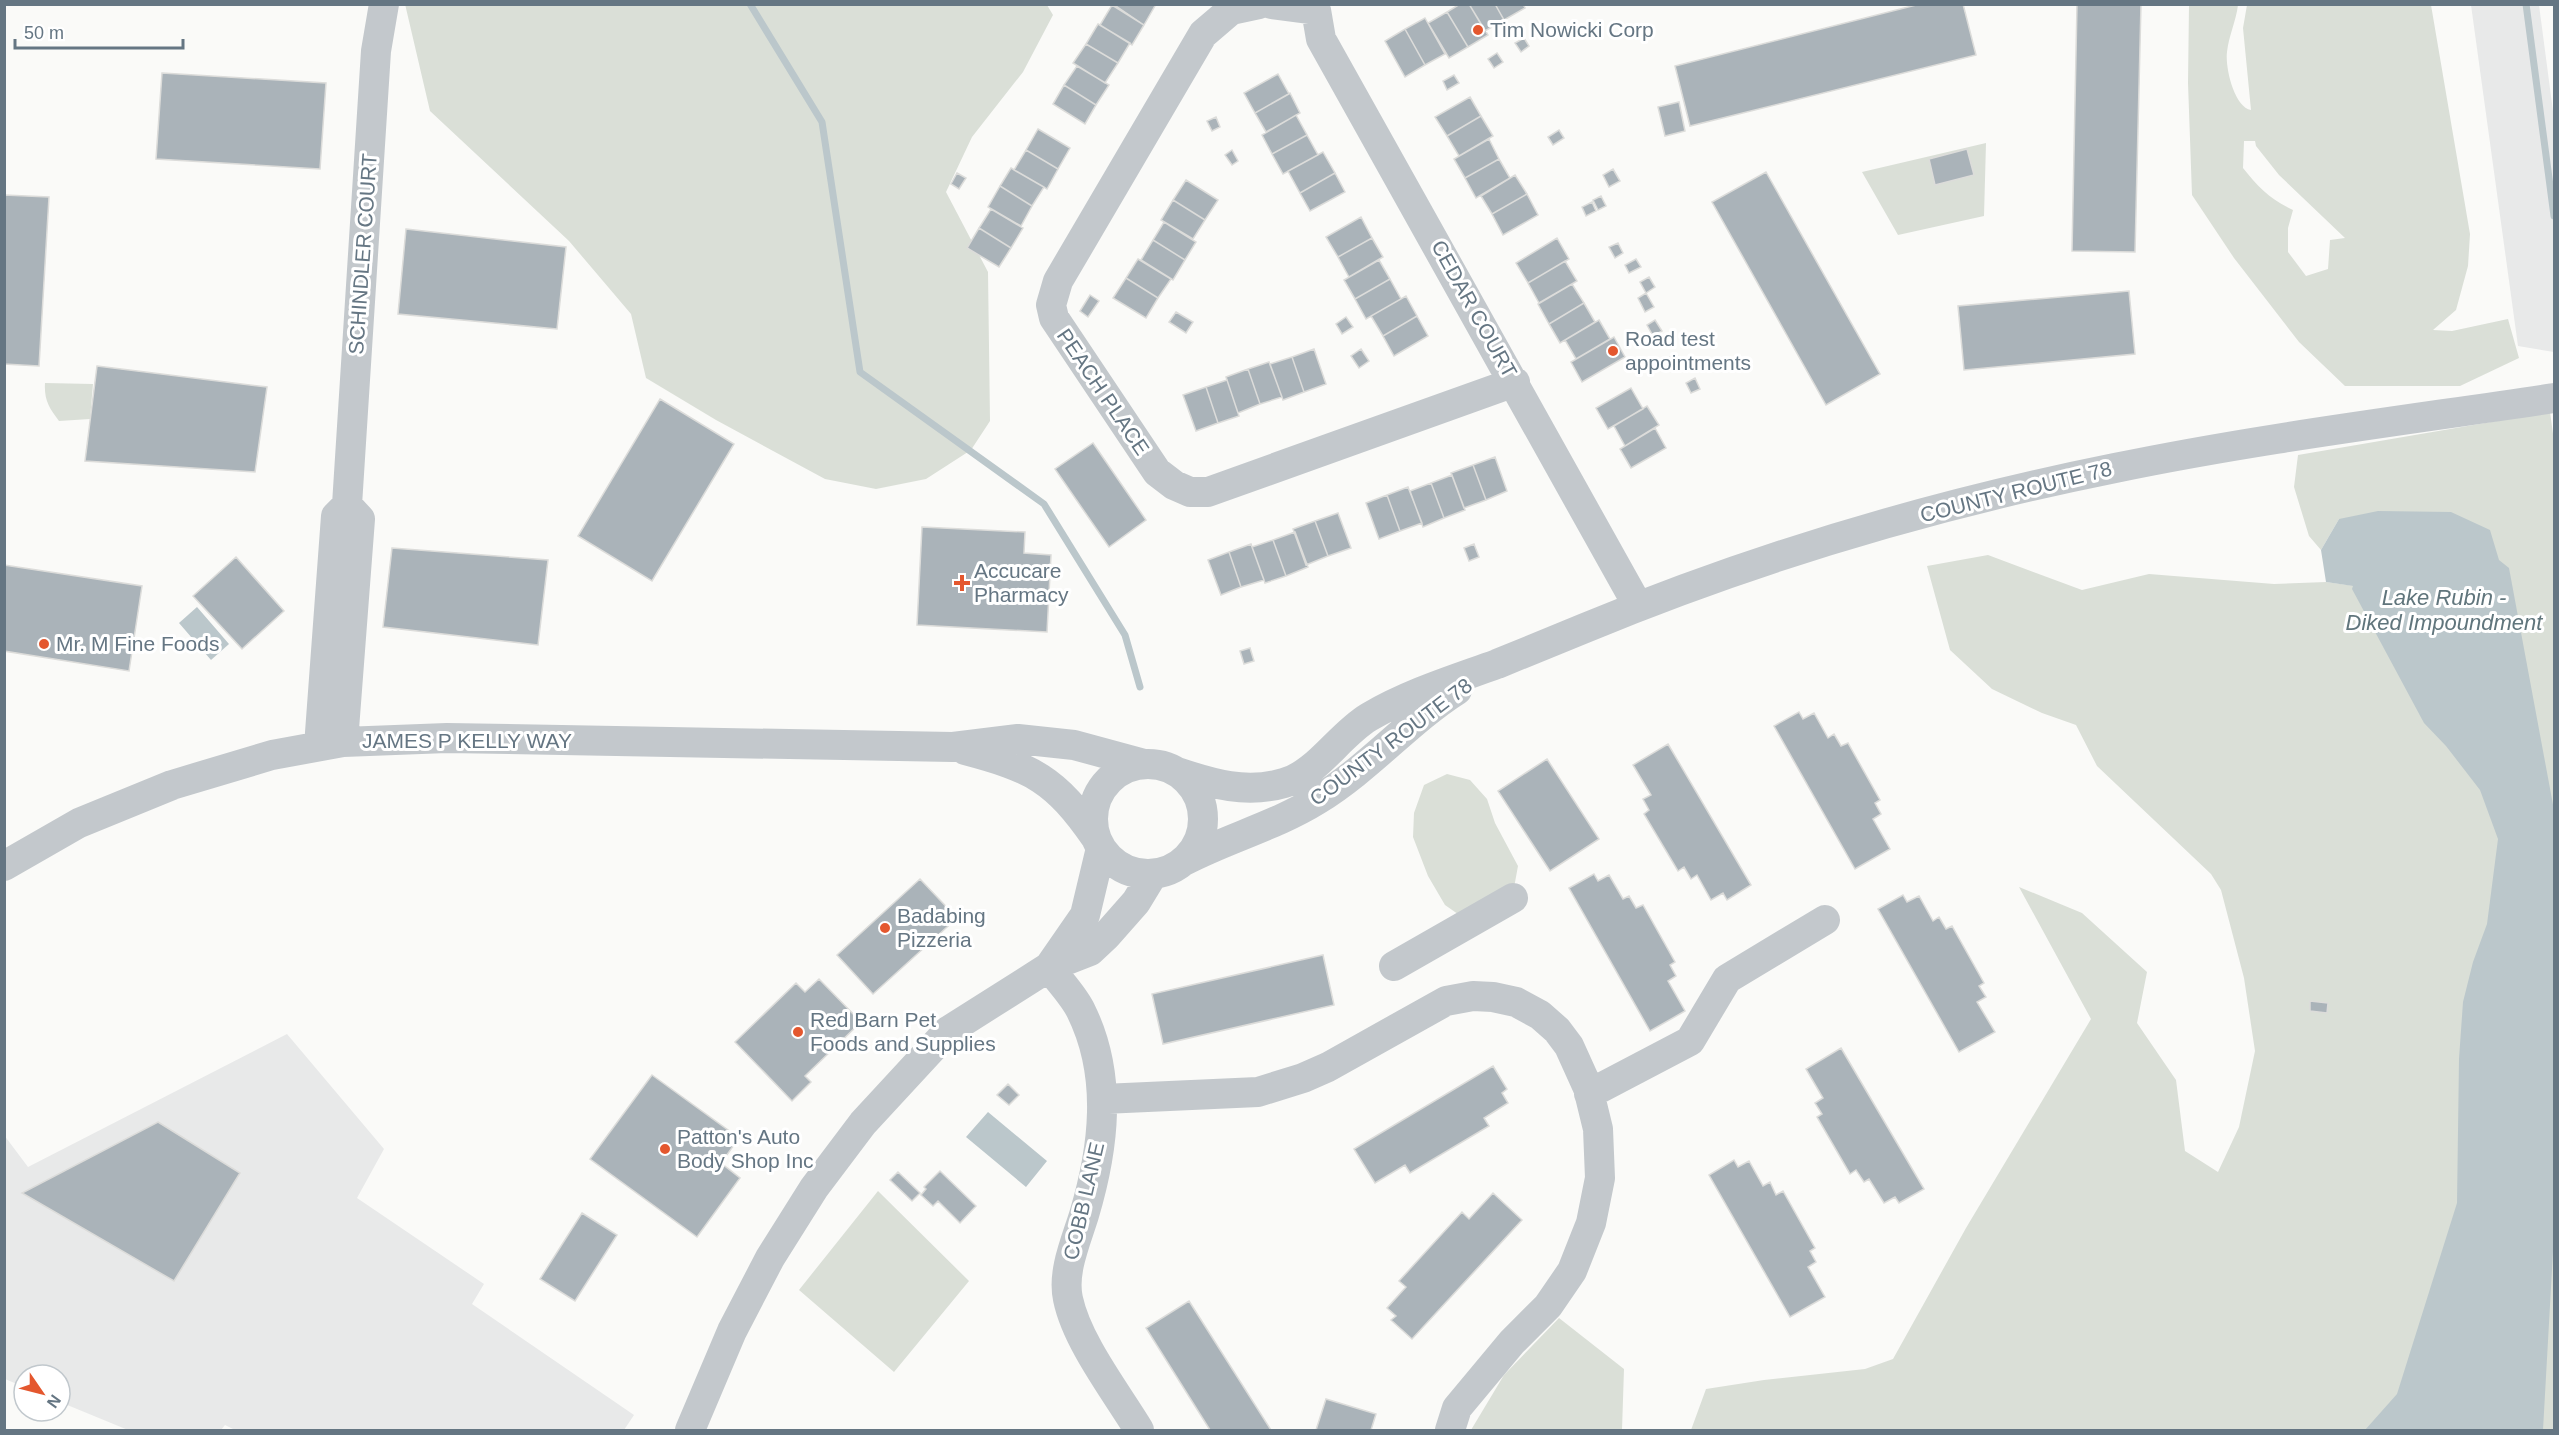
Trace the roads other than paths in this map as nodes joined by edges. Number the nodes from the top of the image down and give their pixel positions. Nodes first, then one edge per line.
1 (384, 4) edge
2 (1259, 4) edge
3 (1270, 4) edge
4 (1321, 7) edge
5 (1515, 382) junction
6 (2554, 398) edge
7 (1638, 606) junction
8 (1497, 664) junction
9 (331, 744) junction
10 (953, 747) junction
11 (1144, 764) junction
12 (1177, 772) junction
13 (1099, 843) junction
14 (1184, 861) junction
15 (4, 866) edge
16 (1153, 874) junction
17 (1513, 898) dead end
18 (1825, 920) dead end
19 (1395, 966) dead end
20 (1049, 967) junction
21 (1589, 1094) junction
22 (1103, 1099) junction
23 (690, 1431) edge
24 (1139, 1431) edge
25 (1450, 1431) edge

1 - 9 street, SCHINDLER COURT
2 - 5 street, PEACH PLACE
3 - 4 street
4 - 5 street, CEDAR COURT
5 - 7 street, CEDAR COURT
6 - 7 street, COUNTY ROUTE 78
7 - 8 street, COUNTY ROUTE 78
8 - 12 street, COUNTY ROUTE 78
8 - 14 street, COUNTY ROUTE 78
9 - 10 street, JAMES P KELLY WAY
9 - 15 street, JAMES P KELLY WAY
10 - 11 street, JAMES P KELLY WAY
10 - 13 street, JAMES P KELLY WAY
11 - 12 street
11 - 13 street
12 - 14 street
13 - 16 street
13 - 20 street
14 - 16 street
16 - 20 street
17 - 19 street
18 - 21 street
20 - 22 street, COBB LANE
20 - 23 street
21 - 22 street
21 - 25 street
22 - 24 street, COBB LANE

